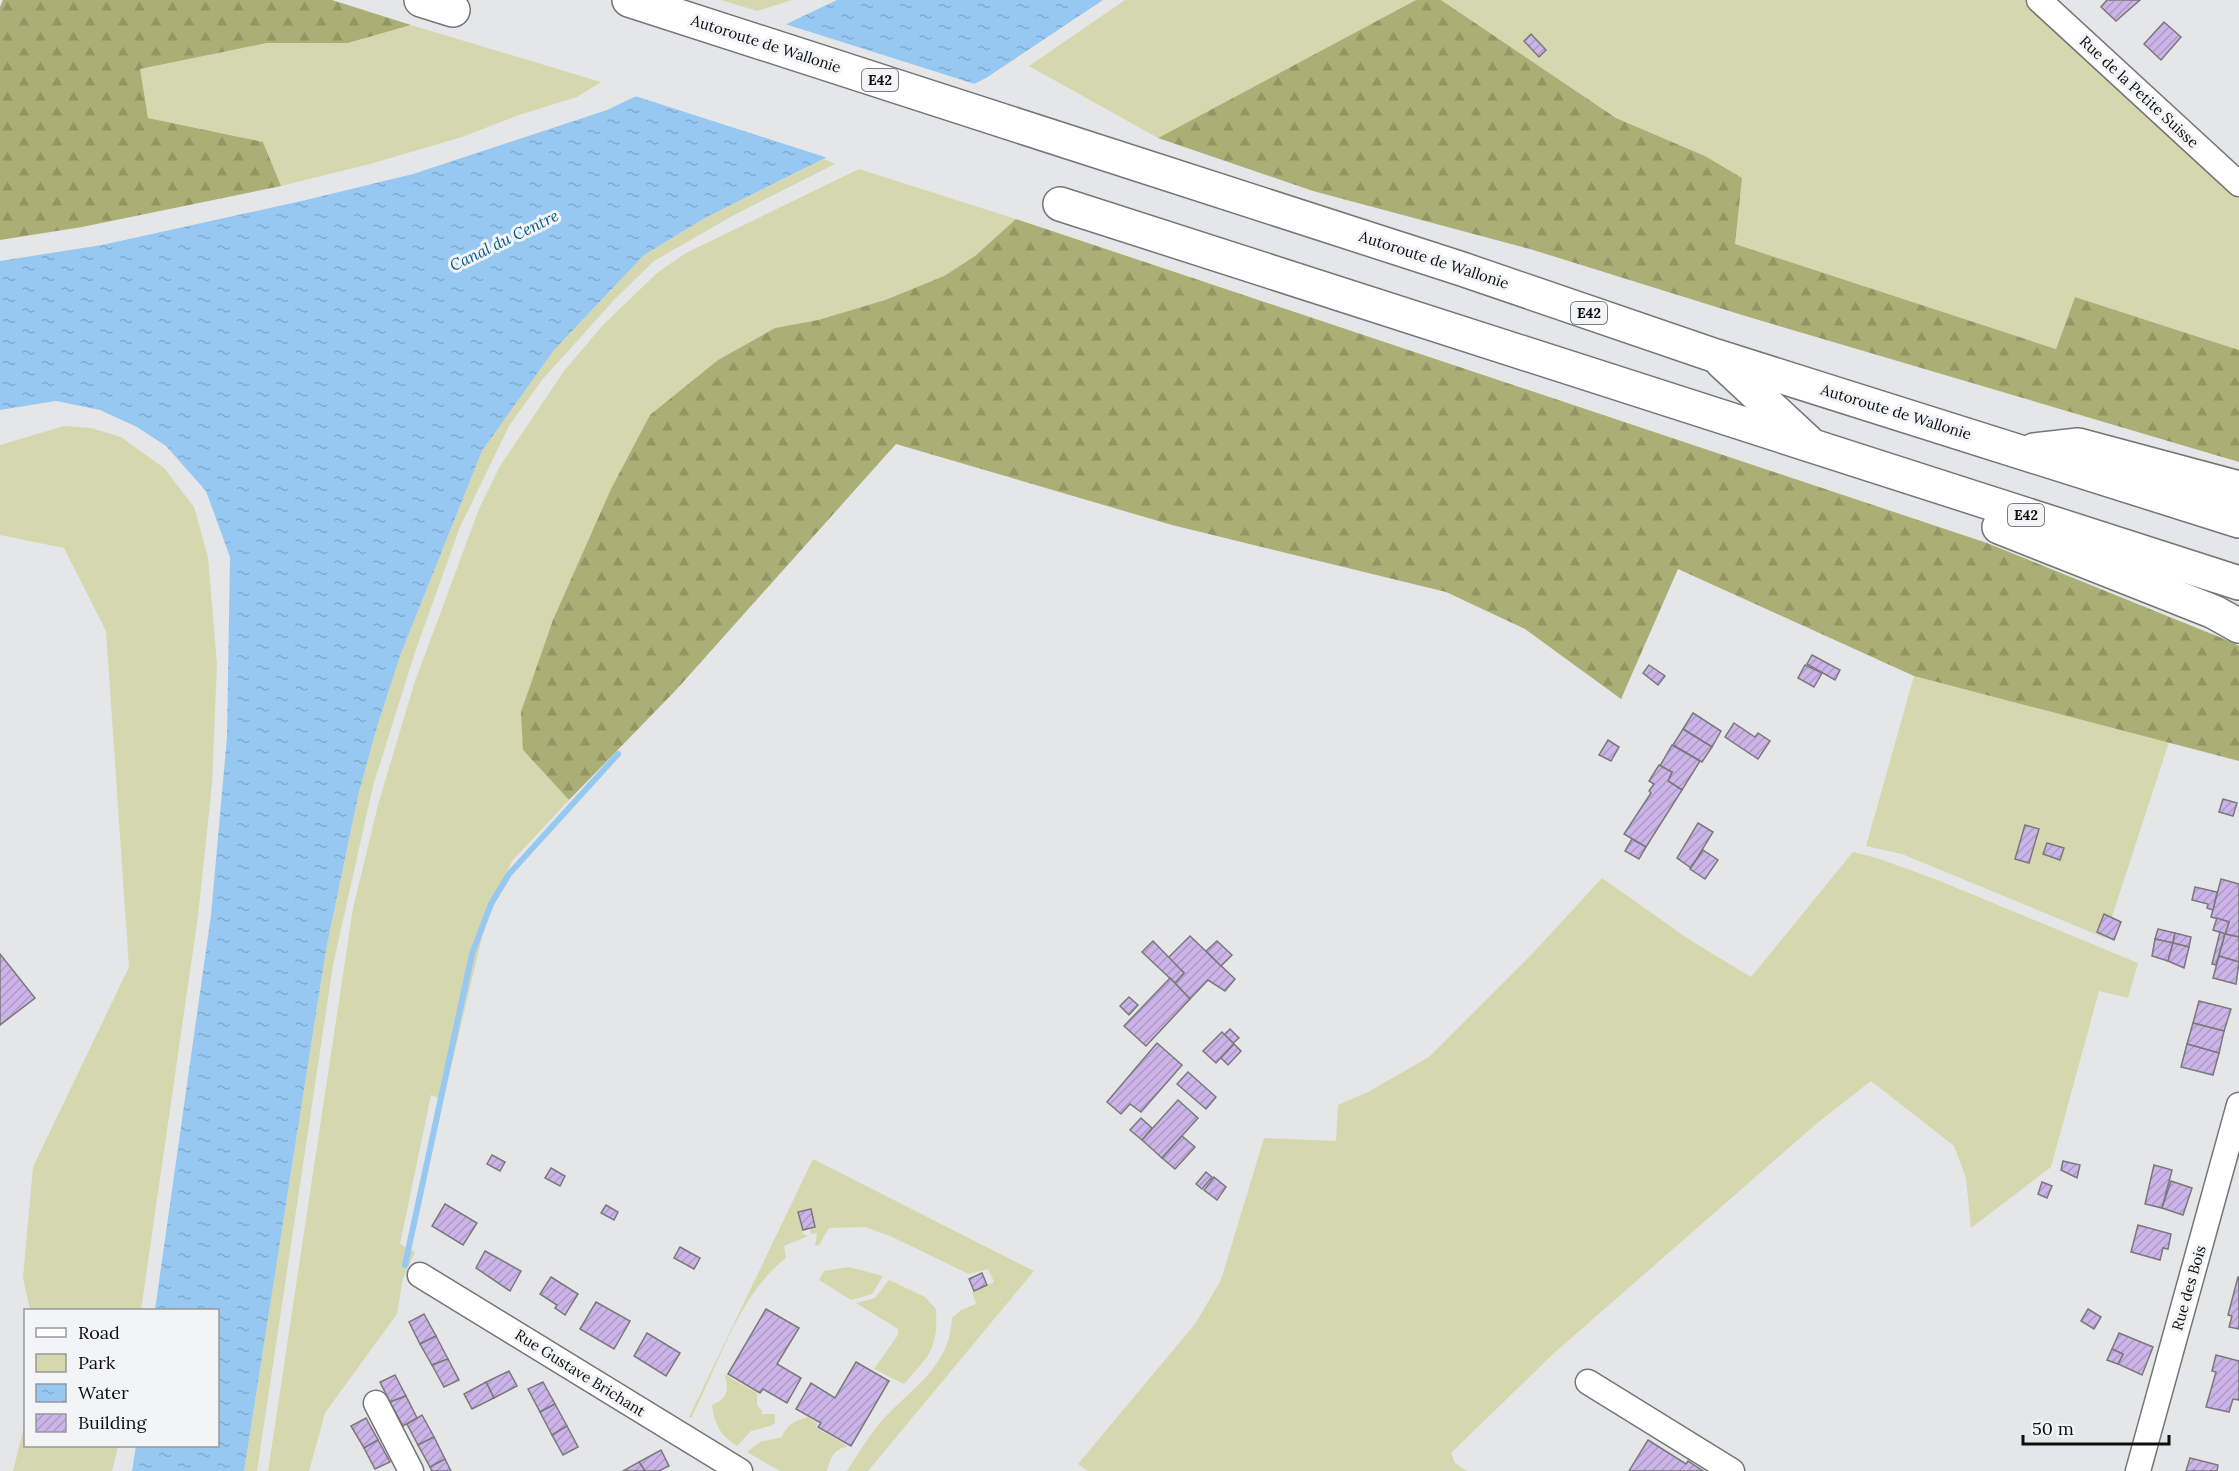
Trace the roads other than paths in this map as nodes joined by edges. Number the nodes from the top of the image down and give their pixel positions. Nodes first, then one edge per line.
1 (421, 0) edge
2 (629, 0) edge
3 (2039, 0) edge
4 (453, 10) dead end
5 (2239, 184) edge
6 (1060, 204) dead end
7 (1716, 356) junction
8 (1814, 447) junction
9 (2024, 452) junction
10 (2239, 489) edge
11 (2239, 521) edge
12 (2239, 583) edge
13 (2239, 626) edge
14 (2239, 1105) edge
15 (420, 1275) dead end
16 (1588, 1382) dead end
17 (376, 1404) dead end
18 (715, 1465) edge
19 (411, 1471) edge
20 (740, 1471) edge
21 (1732, 1471) edge
22 (2138, 1471) edge

1 - 4 highway
2 - 7 highway, Autoroute de Wallonie / E42
3 - 5 street, Rue de la Petite Suisse
6 - 8 highway, E42
7 - 8 highway
7 - 9 highway, Autoroute de Wallonie / E42
8 - 12 highway, E42
8 - 13 highway
9 - 10 highway
9 - 11 highway, Autoroute de Wallonie / E42
14 - 22 street, Rue des Bois
15 - 18 street, Rue Gustave Brichant
16 - 21 street
17 - 19 street
18 - 20 street, Rue Gustave Brichant

